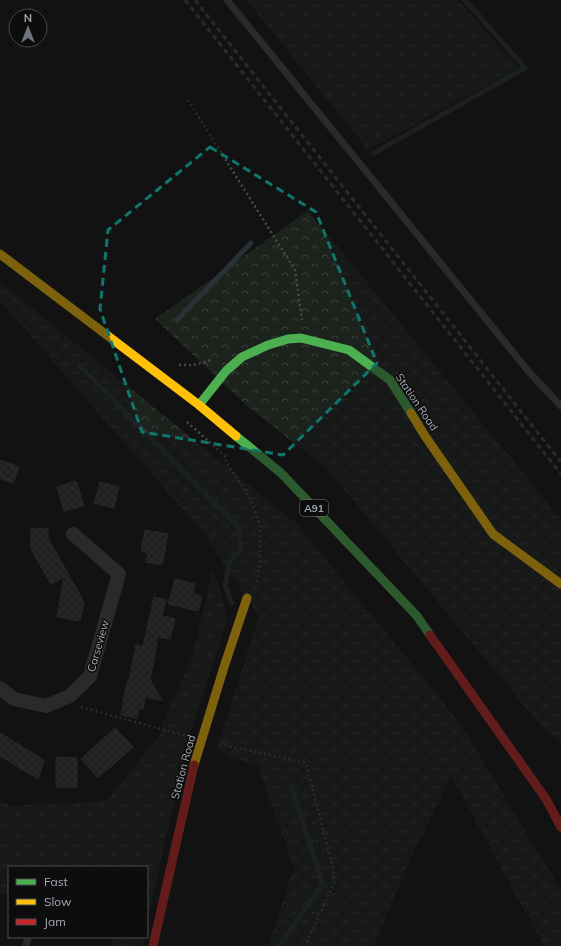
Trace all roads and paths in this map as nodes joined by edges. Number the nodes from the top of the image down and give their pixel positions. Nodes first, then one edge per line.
1 (227, 0) edge
2 (188, 100) dead end
3 (0, 254) edge
4 (301, 338) junction
5 (218, 358) dead end
6 (166, 381) junction
7 (199, 405) junction
8 (561, 406) edge
9 (186, 422) dead end
10 (73, 534) dead end
11 (561, 584) edge
12 (247, 598) joint
13 (0, 688) edge
14 (59, 701) junction
15 (202, 740) junction
16 (561, 827) edge
17 (153, 946) edge
18 (308, 946) edge

1 - 8 lane
2 - 4 path
3 - 6 street, A91
4 - 7 street, Station Road
4 - 11 street, Station Road
5 - 6 path
6 - 7 street, A91
7 - 16 street, A91
9 - 12 path
10 - 14 street, Carseview
12 - 15 street, Station Road
13 - 14 street, Carseview
14 - 15 path
15 - 17 street, Station Road
15 - 18 path

